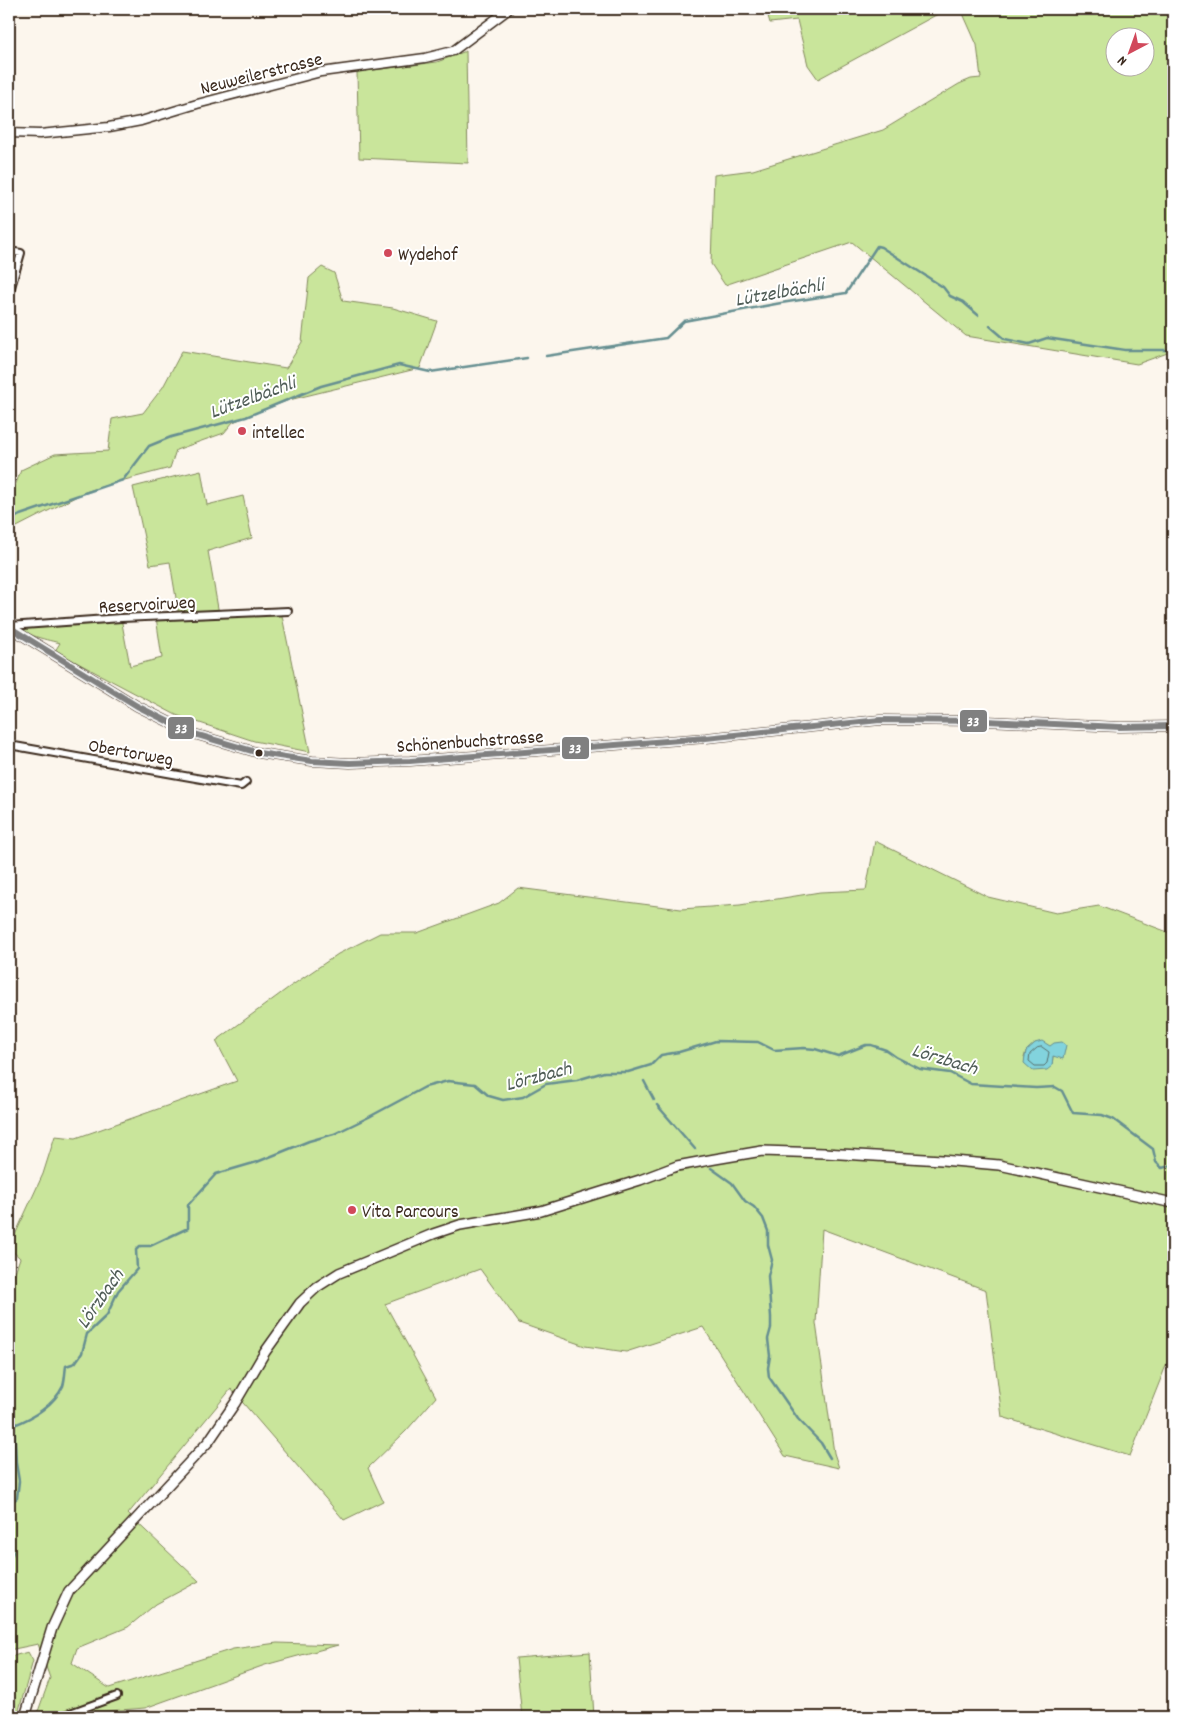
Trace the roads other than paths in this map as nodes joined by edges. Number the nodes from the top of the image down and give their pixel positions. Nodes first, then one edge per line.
1 (509, 9) edge
2 (9, 133) edge
3 (9, 251) edge
4 (9, 294) edge
5 (288, 611) dead end
6 (9, 627) edge
7 (1173, 726) edge
8 (9, 745) edge
9 (246, 782) dead end
10 (1173, 1203) edge
11 (117, 1696) dead end
12 (26, 1717) edge
13 (59, 1717) edge

1 - 2 street, Neuweilerstrasse
3 - 4 street
5 - 6 street, Reservoirweg
6 - 7 street, Schönenbuchstrasse
8 - 9 street, Obertorweg
10 - 12 main road
11 - 13 street

